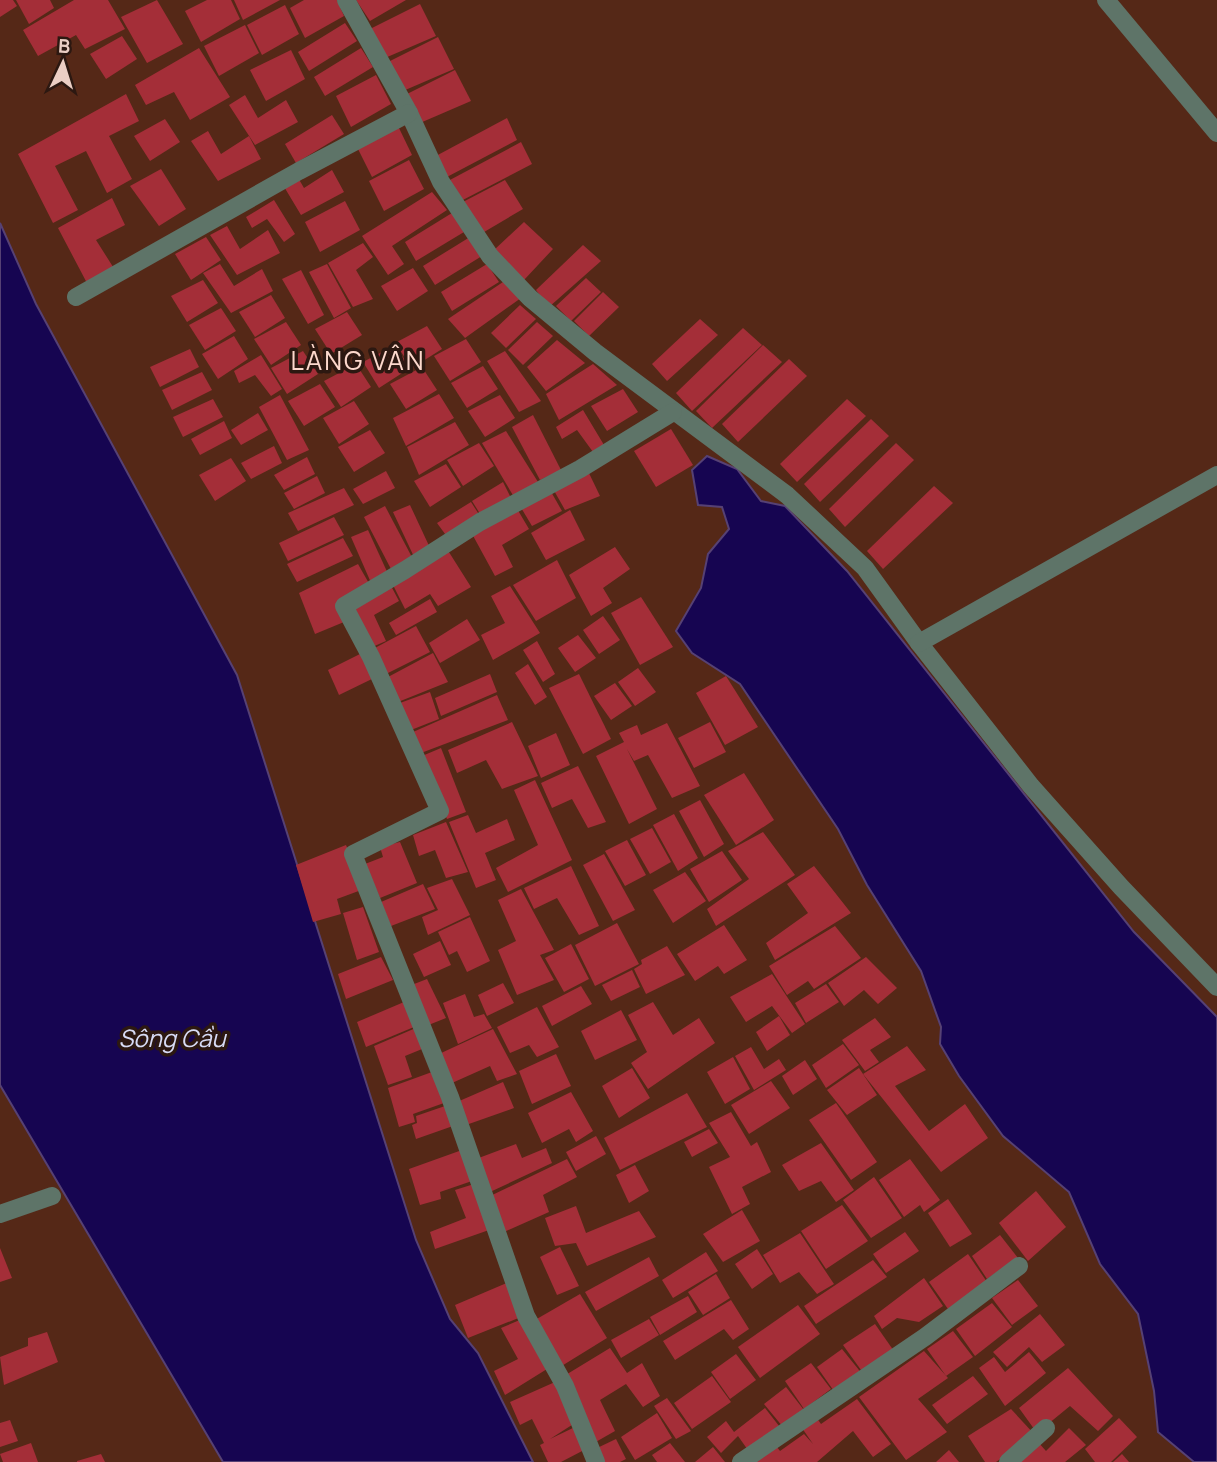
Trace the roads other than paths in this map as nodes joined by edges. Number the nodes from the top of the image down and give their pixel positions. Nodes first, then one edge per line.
1 (346, 0) edge
2 (1113, 3) edge
3 (409, 113) junction
4 (1217, 133) edge
5 (76, 297) dead end
6 (673, 412) junction
7 (1217, 475) edge
8 (919, 643) junction
9 (1217, 987) edge
10 (52, 1196) dead end
11 (0, 1214) edge
12 (1018, 1266) dead end
13 (1046, 1428) dead end
14 (596, 1462) edge
15 (741, 1462) edge
16 (1008, 1462) edge

1 - 3 street
2 - 4 street
3 - 5 street
3 - 6 street
6 - 8 street
6 - 14 street
7 - 8 street
8 - 9 street
10 - 11 street
12 - 15 street
13 - 16 street

